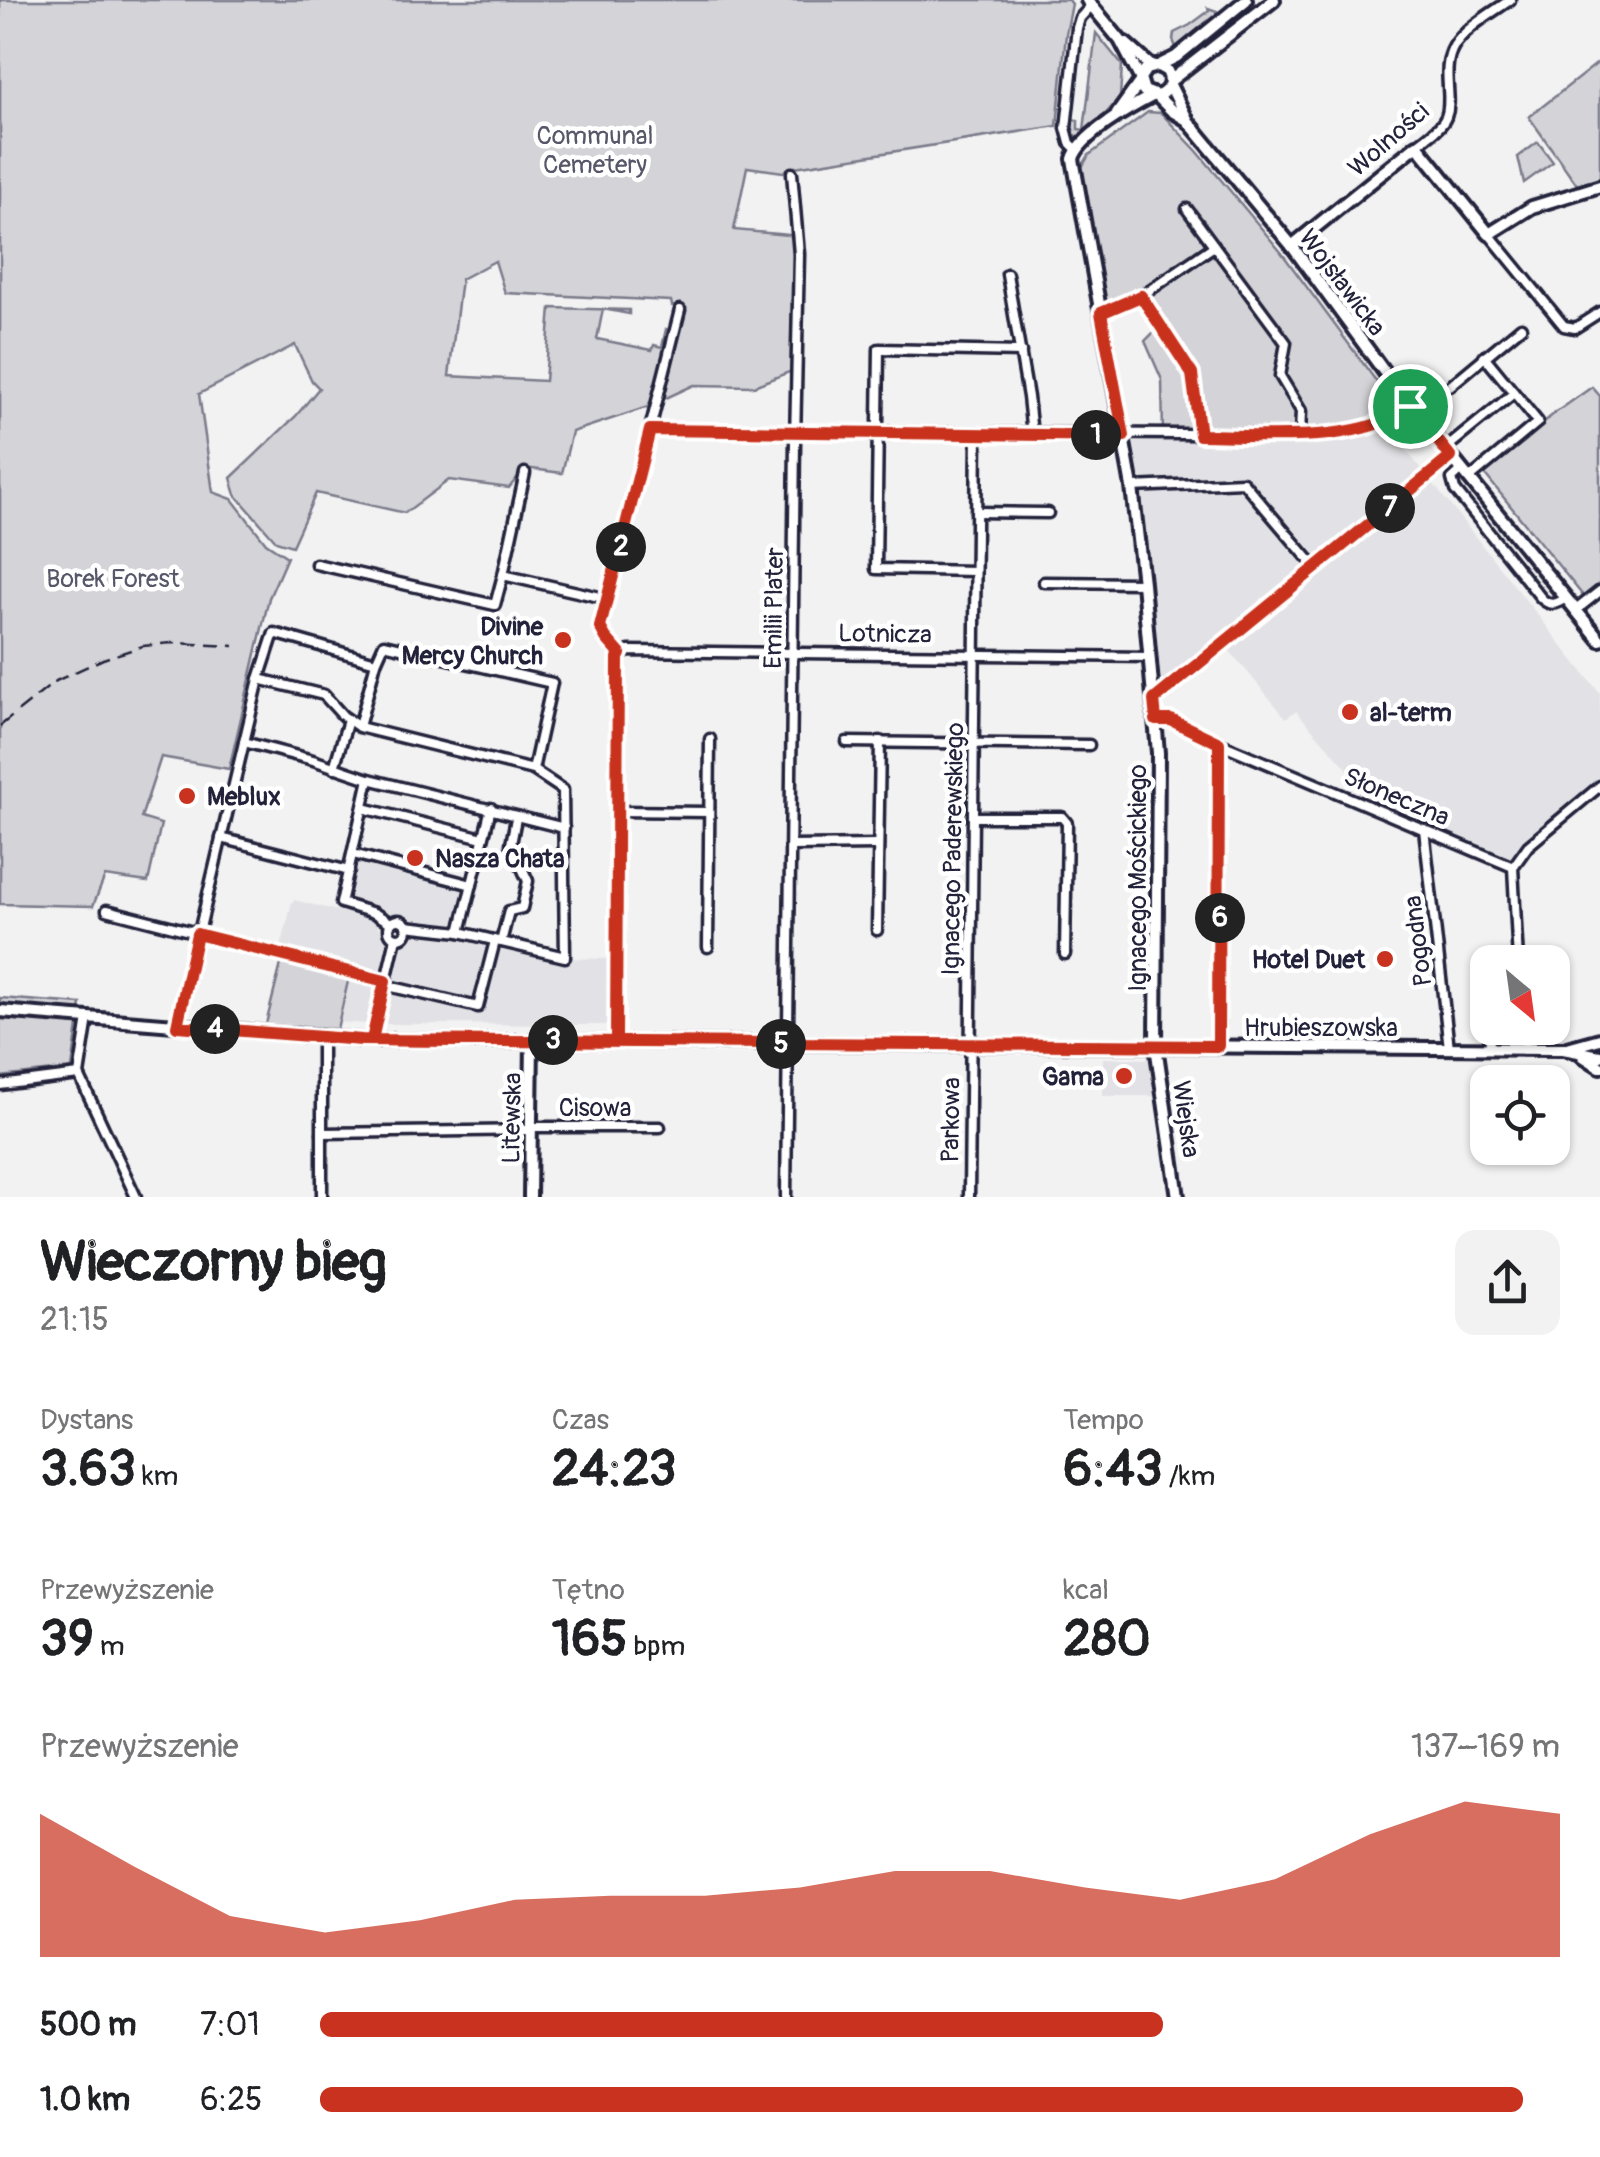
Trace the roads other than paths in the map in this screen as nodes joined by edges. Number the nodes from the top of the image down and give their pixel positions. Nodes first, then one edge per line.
1 (1246, 0) edge
2 (1274, 0) edge
3 (1510, 0) edge
4 (1090, 3) edge
5 (1120, 40) junction
6 (1154, 66) junction
7 (1140, 80) junction
8 (1170, 83) junction
9 (1155, 96) junction
10 (1113, 119) junction
11 (1187, 120) junction
12 (1417, 145) junction
13 (1076, 149) junction
14 (792, 173) dead end
15 (1600, 186) edge
16 (1187, 209) dead end
17 (1489, 234) junction
18 (1214, 246) junction
19 (1292, 246) junction
20 (1007, 274) dead end
21 (1141, 296) junction
22 (680, 310) dead end
23 (1600, 312) edge
24 (1101, 313) junction
25 (1521, 326) dead end
26 (1021, 352) junction
27 (1484, 356) junction
28 (1450, 386) dead end
29 (1514, 393) junction
30 (1410, 406) junction
31 (650, 430) junction
32 (795, 432) junction
33 (877, 432) junction
34 (977, 433) junction
35 (1032, 434) junction
36 (1200, 435) junction
37 (1300, 435) junction
38 (1124, 436) junction
39 (1448, 453) junction
40 (524, 474) dead end
41 (1466, 475) junction
42 (1132, 488) junction
43 (976, 512) junction
44 (1048, 513) dead end
45 (316, 564) dead end
46 (1316, 568) junction
47 (975, 571) junction
48 (503, 574) junction
49 (1044, 582) dead end
50 (1144, 583) junction
51 (1600, 591) edge
52 (1566, 598) junction
53 (608, 599) junction
54 (1576, 610) junction
55 (1600, 640) edge
56 (792, 652) junction
57 (620, 654) junction
58 (975, 654) junction
59 (1150, 657) junction
60 (376, 662) junction
61 (259, 680) junction
62 (1154, 700) junction
63 (348, 720) junction
64 (1156, 720) junction
65 (360, 726) junction
66 (710, 739) dead end
67 (880, 741) junction
68 (244, 742) junction
69 (847, 742) dead end
70 (974, 742) junction
71 (1219, 743) junction
72 (1089, 745) dead end
73 (334, 768) junction
74 (533, 770) junction
75 (369, 779) junction
76 (1600, 786) edge
77 (363, 808) junction
78 (491, 808) junction
79 (617, 810) junction
80 (709, 812) junction
81 (972, 817) junction
82 (516, 818) junction
83 (564, 828) junction
84 (1424, 830) junction
85 (221, 838) junction
86 (484, 838) junction
87 (878, 845) junction
88 (790, 846) junction
89 (353, 854) junction
90 (1513, 867) junction
91 (349, 870) junction
92 (472, 885) junction
93 (107, 910) dead end
94 (391, 923) junction
95 (406, 926) junction
96 (877, 930) dead end
97 (460, 932) junction
98 (197, 934) junction
99 (396, 938) junction
100 (498, 941) junction
101 (1517, 945) edge
102 (708, 946) dead end
103 (1065, 954) dead end
104 (385, 983) junction
105 (0, 1011) edge
106 (88, 1018) junction
107 (177, 1026) junction
108 (1600, 1029) edge
109 (322, 1038) junction
110 (1600, 1039) edge
111 (372, 1040) junction
112 (532, 1040) junction
113 (616, 1042) junction
114 (788, 1044) junction
115 (970, 1044) junction
116 (1582, 1044) junction
117 (1490, 1045) edge
118 (1526, 1045) edge
119 (1156, 1046) junction
120 (1218, 1046) junction
121 (1449, 1048) junction
122 (1490, 1048) junction
123 (1526, 1048) junction
124 (1566, 1049) junction
125 (1600, 1056) edge
126 (1600, 1067) edge
127 (79, 1075) junction
128 (0, 1085) edge
129 (660, 1127) dead end
130 (531, 1129) junction
131 (322, 1133) junction
132 (136, 1197) edge
133 (322, 1197) edge
134 (530, 1197) edge
135 (786, 1197) edge
136 (969, 1197) edge
137 (1178, 1197) edge

1 - 6 street
2 - 8 street
3 - 12 street, Wolności
4 - 5 street
4 - 13 street, Ignacego Mościckiego
5 - 6 street
5 - 7 street
6 - 7 street
6 - 8 street
7 - 9 street
7 - 10 street
8 - 9 street
8 - 11 street, Wojsławicka
9 - 10 street
9 - 11 street, Wojsławicka
10 - 13 street
11 - 19 street, Wojsławicka
12 - 17 street
12 - 19 street, Wolności
13 - 24 street, Ignacego Mościckiego
14 - 32 street, Emilii Plater
15 - 17 street
16 - 18 street
17 - 23 street
18 - 21 street
18 - 37 street
19 - 30 street, Wojsławicka
20 - 26 street
21 - 24 street
21 - 36 street
22 - 31 street
24 - 38 street, Ignacego Mościckiego
25 - 27 street
26 - 33 street
26 - 35 street
27 - 28 street
27 - 29 street
29 - 39 street
29 - 41 street
30 - 37 street
30 - 39 street, Wojsławicka
31 - 32 street
31 - 53 street
32 - 33 street
32 - 56 street, Emilii Plater
33 - 34 street
33 - 47 street
34 - 35 street
34 - 43 street, Ignacego Paderewskiego
35 - 38 street
36 - 37 street
36 - 38 street
38 - 42 street, Ignacego Mościckiego
39 - 41 street, Wojsławicka
39 - 46 street
40 - 48 street
41 - 52 street, Wojsławicka
41 - 52 street, Wojsławicka
42 - 46 street
42 - 50 street, Ignacego Mościckiego
43 - 44 street
43 - 47 street, Ignacego Paderewskiego
45 - 48 street
46 - 62 street
47 - 58 street, Ignacego Paderewskiego
48 - 53 street
49 - 50 street
50 - 59 street, Ignacego Mościckiego
51 - 54 street
52 - 54 street, Wojsławicka
53 - 57 street
54 - 55 street, Wojsławicka
56 - 57 street, Lotnicza
56 - 58 street, Lotnicza
56 - 88 street, Emilii Plater
57 - 79 street
58 - 59 street, Lotnicza
58 - 70 street, Ignacego Paderewskiego
59 - 62 street, Ignacego Mościckiego
60 - 61 street
60 - 65 street
60 - 74 street
61 - 63 street
61 - 68 street
62 - 64 street, Ignacego Mościckiego
63 - 65 street
63 - 73 street
64 - 71 street, Słoneczna
64 - 119 street, Ignacego Mościckiego
65 - 74 street
66 - 80 street
67 - 69 street
67 - 70 street
67 - 87 street
68 - 73 street
68 - 85 street
70 - 72 street
70 - 81 street, Ignacego Paderewskiego
71 - 84 street, Słoneczna
71 - 120 street
73 - 75 street
74 - 83 street
75 - 77 street
75 - 78 street
76 - 90 street
77 - 86 street
77 - 89 street
78 - 82 street
78 - 86 street
79 - 80 street
79 - 113 street
80 - 102 street
81 - 103 street
81 - 115 street, Ignacego Paderewskiego
82 - 83 street
82 - 100 street
83 - 100 street
84 - 90 street, Słoneczna
84 - 121 street, Pogodna
85 - 91 street
85 - 98 street
86 - 92 street
87 - 88 street
87 - 96 street
88 - 114 street, Emilii Plater
89 - 91 street
89 - 92 street
90 - 101 street
91 - 94 street
92 - 97 street
93 - 98 street
94 - 95 street
94 - 99 street
95 - 97 street
95 - 99 street
97 - 100 street
98 - 104 street
98 - 107 street
99 - 104 street
100 - 104 street
104 - 111 street
105 - 106 street, Hrubieszowska
106 - 107 street, Hrubieszowska
106 - 127 street
107 - 109 street, Hrubieszowska
108 - 116 street
109 - 111 street, Hrubieszowska
109 - 131 street
110 - 116 street
111 - 112 street, Hrubieszowska
112 - 113 street, Hrubieszowska
112 - 130 street, Litewska
113 - 114 street, Hrubieszowska
114 - 115 street, Hrubieszowska
114 - 135 street, Emilii Plater
115 - 119 street, Hrubieszowska
115 - 136 street, Parkowa
116 - 124 street
117 - 122 street
118 - 123 street
119 - 120 street, Hrubieszowska
119 - 137 street, Wiejska
120 - 121 street, Hrubieszowska
121 - 122 street, Hrubieszowska
122 - 123 street, Hrubieszowska
123 - 124 street, Hrubieszowska
124 - 125 street
124 - 126 street
127 - 128 street
127 - 132 street
129 - 130 street, Cisowa
130 - 131 street, Cisowa
130 - 134 street, Litewska
131 - 133 street

